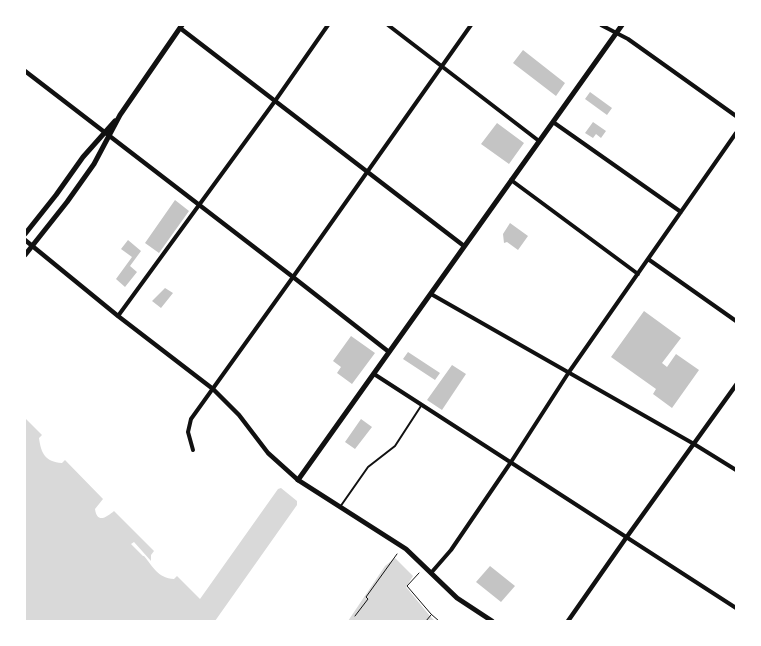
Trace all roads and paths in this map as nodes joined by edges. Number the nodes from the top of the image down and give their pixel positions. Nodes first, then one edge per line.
1 (328, 25) edge
2 (388, 25) edge
3 (471, 25) edge
4 (601, 25) edge
5 (622, 25) edge
6 (179, 26) edge
7 (616, 33) junction
8 (442, 66) junction
9 (25, 71) edge
10 (275, 101) junction
11 (120, 115) junction
12 (736, 116) edge
13 (553, 122) junction
14 (736, 133) edge
15 (539, 141) junction
16 (367, 171) junction
17 (511, 180) junction
18 (199, 205) junction
19 (681, 212) junction
20 (25, 234) edge
21 (25, 240) edge
22 (464, 246) junction
23 (25, 254) edge
24 (648, 259) junction
25 (638, 274) junction
26 (293, 277) junction
27 (430, 294) junction
28 (118, 316) junction
29 (736, 321) edge
30 (388, 352) junction
31 (569, 372) junction
32 (374, 374) junction
33 (736, 385) edge
34 (213, 389) junction
35 (422, 405) junction
36 (694, 444) junction
37 (192, 450) dead end
38 (512, 462) junction
39 (736, 470) edge
40 (298, 480) junction
41 (340, 506) junction
42 (626, 538) junction
43 (397, 554) dead end
44 (419, 573) dead end
45 (431, 573) junction
46 (736, 608) edge
47 (431, 614) junction
48 (355, 616) dead end
49 (426, 621) edge
50 (439, 621) edge
51 (492, 621) edge
52 (568, 621) edge

1 - 10 street
2 - 8 street
3 - 8 street
4 - 7 street
5 - 7 main road
6 - 10 street
6 - 11 main road
7 - 12 street
7 - 13 main road
8 - 15 street
8 - 16 street
9 - 18 street
10 - 16 street
10 - 18 street
11 - 20 main road
11 - 23 main road
13 - 15 main road
13 - 19 street
14 - 19 street
15 - 17 main road
16 - 22 street
16 - 26 street
17 - 22 main road
17 - 25 street
18 - 26 street
18 - 28 street
19 - 24 street
21 - 28 street
22 - 27 main road
24 - 25 street
24 - 29 street
25 - 31 street
26 - 30 street
26 - 34 street
27 - 30 main road
27 - 31 street
28 - 34 street
30 - 32 main road
31 - 36 street
31 - 38 street
32 - 35 street
32 - 40 main road
33 - 36 street
34 - 37 street
34 - 40 street
35 - 38 street
35 - 41 lane
36 - 39 street
36 - 42 street
38 - 42 street
38 - 45 street
40 - 41 main road
41 - 45 main road
42 - 46 street
42 - 52 street
43 - 48 path
44 - 47 path
45 - 51 main road
47 - 49 path
47 - 50 path

